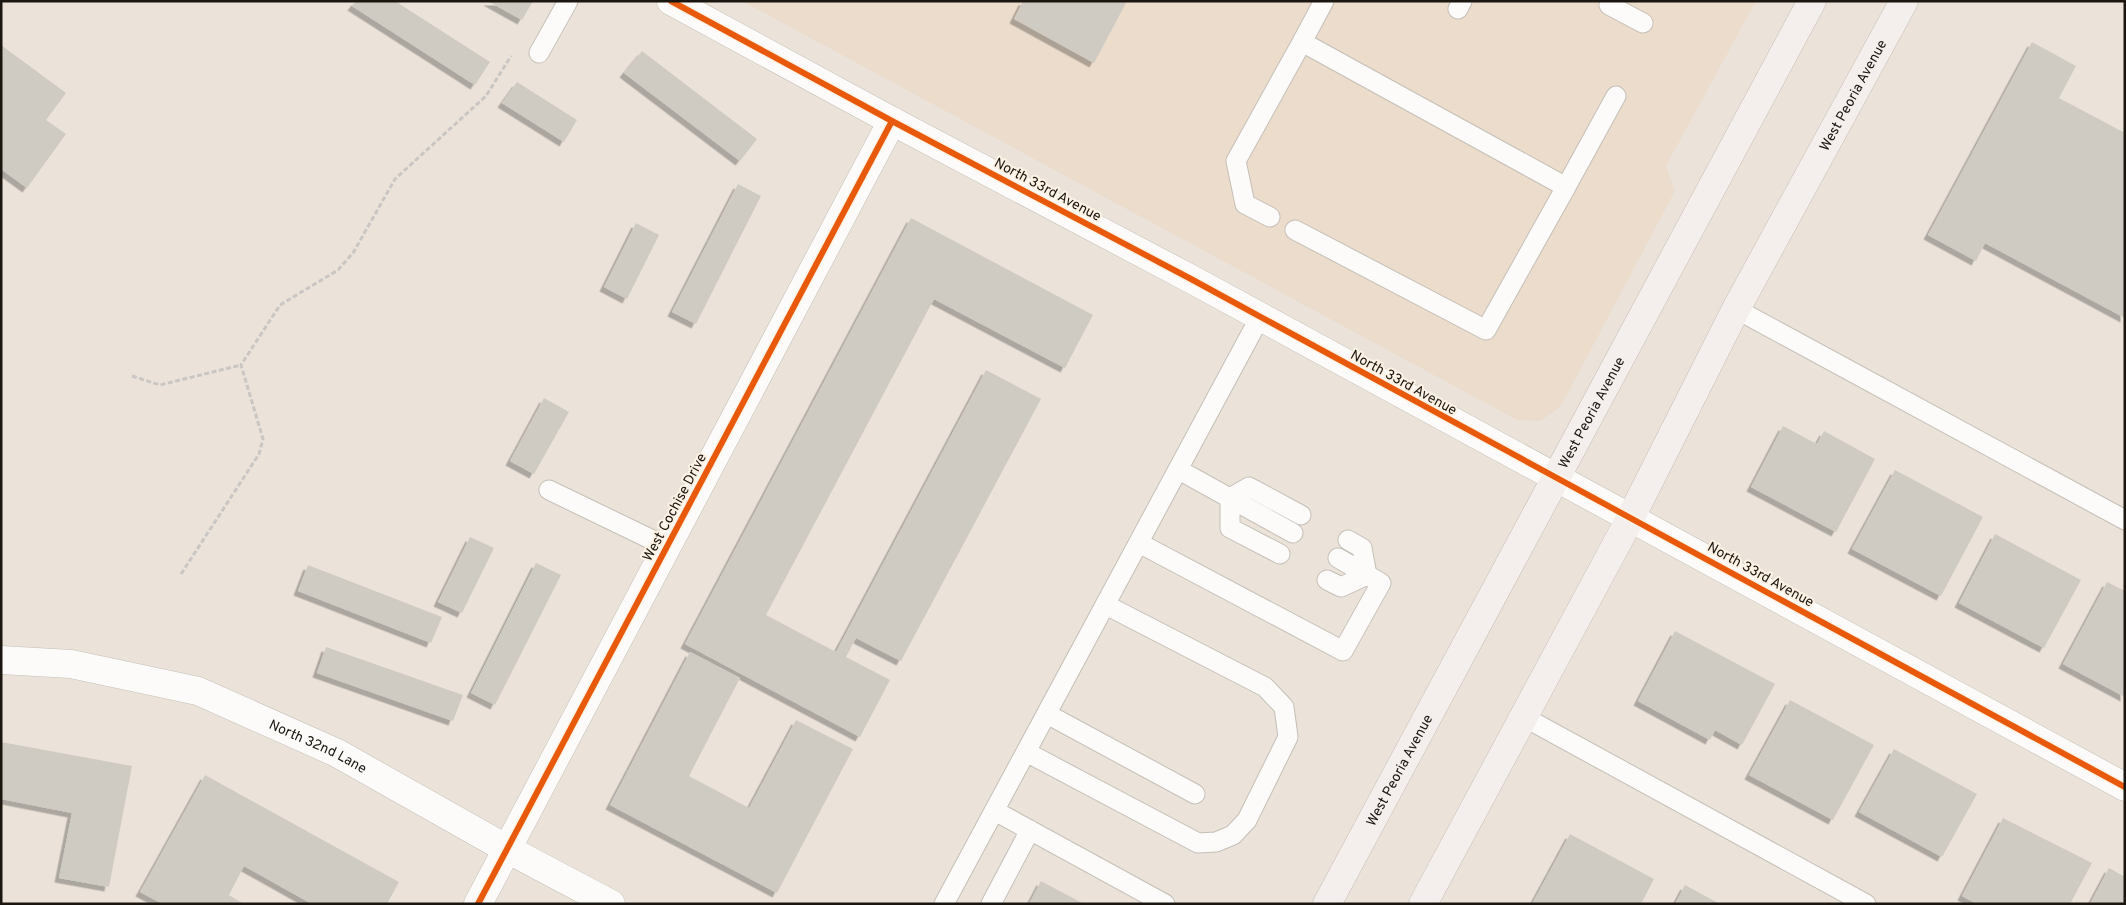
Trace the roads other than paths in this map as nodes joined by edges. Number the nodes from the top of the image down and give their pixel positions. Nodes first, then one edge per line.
1 (568, 1) edge
2 (671, 1) edge
3 (1324, 1) edge
4 (1812, 1) edge
5 (1904, 1) edge
6 (1609, 4) dead end
7 (1643, 23) dead end
8 (1302, 42) junction
9 (539, 53) dead end
10 (1616, 96) dead end
11 (892, 121) junction
12 (1566, 187) junction
13 (1270, 217) dead end
14 (1295, 230) dead end
15 (1736, 309) junction
16 (1260, 317) junction
17 (1179, 470) junction
18 (1555, 478) junction
19 (549, 490) dead end
20 (1230, 498) junction
21 (1301, 515) dead end
22 (1631, 517) junction
23 (2125, 520) edge
24 (1293, 533) dead end
25 (1348, 540) dead end
26 (1139, 543) junction
27 (667, 547) junction
28 (1280, 554) dead end
29 (1338, 558) dead end
30 (1367, 575) junction
31 (1327, 580) dead end
32 (1106, 605) junction
33 (1, 660) edge
34 (1047, 714) junction
35 (1524, 717) junction
36 (1026, 752) junction
37 (2125, 787) edge
38 (1195, 794) dead end
39 (995, 811) junction
40 (1030, 830) junction
41 (507, 849) junction
42 (1165, 903) edge
43 (478, 904) edge
44 (611, 904) edge
45 (944, 904) edge
46 (991, 904) edge
47 (1327, 904) edge
48 (1423, 904) edge
49 (1866, 904) edge

1 - 9 lane
2 - 11 street, North 33rd Avenue
3 - 8 lane
4 - 18 main road, West Peoria Avenue
5 - 15 main road, West Peoria Avenue
6 - 7 lane
8 - 12 lane
8 - 13 lane
10 - 12 lane
11 - 16 street, North 33rd Avenue
11 - 27 street, West Cochise Drive
12 - 14 lane
15 - 22 main road, West Peoria Avenue
15 - 23 lane
16 - 17 lane
16 - 18 street, North 33rd Avenue
17 - 20 lane
17 - 26 lane
18 - 22 street, North 33rd Avenue
18 - 47 main road, West Peoria Avenue
19 - 27 lane
20 - 21 lane
20 - 24 lane
20 - 28 lane
22 - 35 main road, West Peoria Avenue
22 - 37 street, North 33rd Avenue
25 - 30 lane
26 - 30 lane
26 - 32 lane
27 - 41 street, West Cochise Drive
29 - 30 lane
30 - 31 lane
32 - 34 lane
32 - 36 lane
33 - 41 street, North 32nd Lane
34 - 36 lane
34 - 38 lane
35 - 48 main road, West Peoria Avenue
35 - 49 lane
36 - 39 lane
39 - 40 lane
39 - 45 lane
40 - 42 lane
40 - 46 lane
41 - 43 street, West Cochise Drive
41 - 44 street, North 32nd Lane

